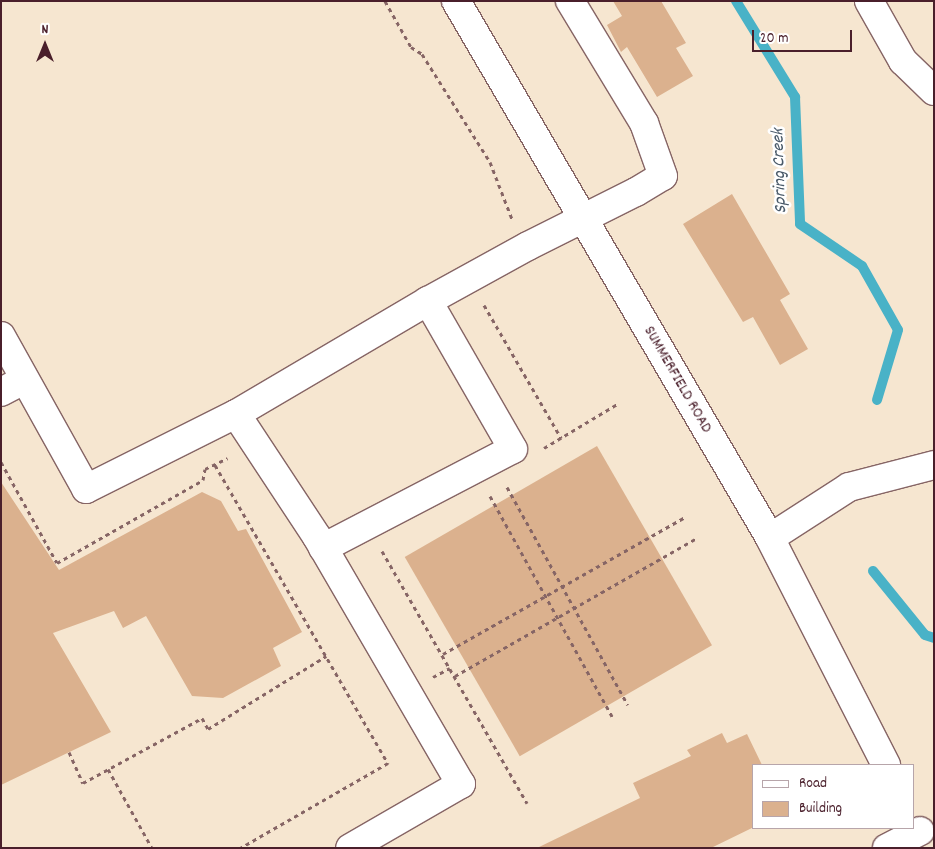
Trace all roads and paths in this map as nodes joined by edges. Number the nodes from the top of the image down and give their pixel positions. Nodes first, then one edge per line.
1 (385, 1) edge
2 (456, 1) edge
3 (570, 1) edge
4 (869, 1) edge
5 (934, 91) edge
6 (582, 217) junction
7 (515, 224) dead end
8 (480, 297) dead end
9 (428, 301) junction
10 (1, 336) edge
11 (12, 386) edge
12 (619, 403) dead end
13 (236, 414) junction
14 (561, 438) junction
15 (538, 451) dead end
16 (934, 464) edge
17 (215, 465) dead end
18 (504, 482) dead end
19 (487, 492) dead end
20 (685, 517) dead end
21 (697, 538) dead end
22 (770, 538) junction
23 (377, 543) dead end
24 (323, 548) junction
25 (562, 587) junction
26 (545, 596) junction
27 (574, 608) junction
28 (558, 618) junction
29 (443, 654) junction
30 (326, 656) junction
31 (450, 668) junction
32 (444, 670) dead end
33 (455, 676) junction
34 (628, 705) dead end
35 (612, 716) dead end
36 (69, 752) dead end
37 (885, 764) edge
38 (108, 769) junction
39 (527, 803) dead end
40 (921, 832) edge
41 (152, 848) edge
42 (240, 848) edge
43 (350, 848) edge
44 (887, 848) edge

1 - 7 path
2 - 6 street, SUMMERFIELD ROAD
3 - 6 street
4 - 5 street
6 - 9 street
6 - 22 street, SUMMERFIELD ROAD
8 - 14 path
9 - 13 street
9 - 24 street
10 - 11 street
11 - 13 street
12 - 14 path
13 - 24 street
14 - 15 path
16 - 22 street
17 - 30 path
18 - 25 path
19 - 26 path
20 - 25 path
21 - 27 path
22 - 37 street, SUMMERFIELD ROAD
23 - 29 path
24 - 43 street
25 - 26 path
25 - 27 path
26 - 28 path
26 - 29 path
27 - 28 path
27 - 34 path
28 - 33 path
28 - 35 path
29 - 31 path
30 - 38 path
30 - 42 path
31 - 32 path
31 - 33 path
33 - 39 path
36 - 38 path
38 - 41 path
40 - 44 street

